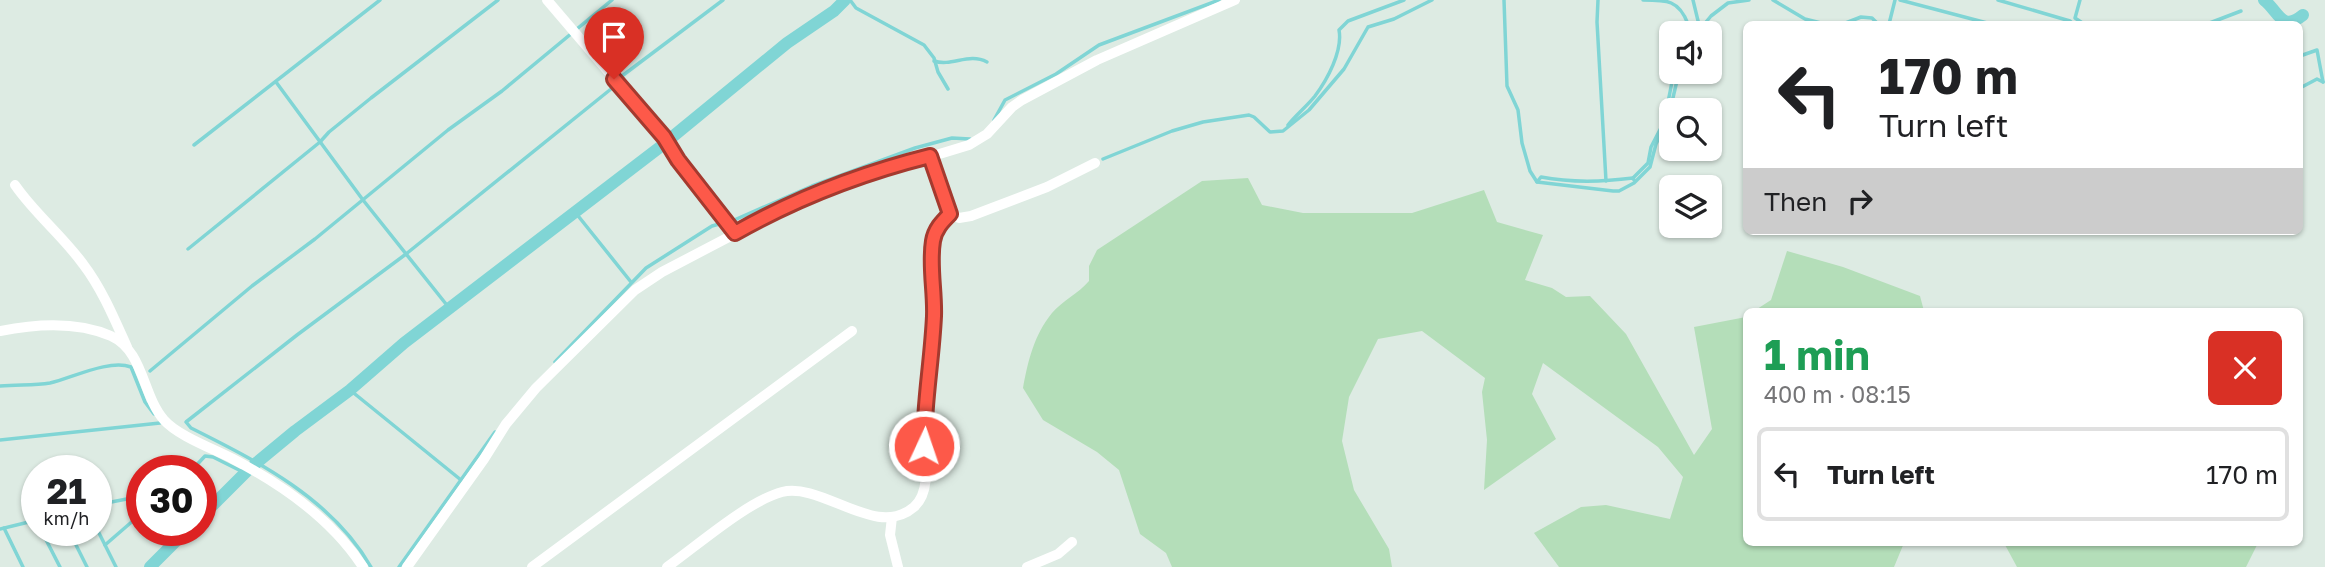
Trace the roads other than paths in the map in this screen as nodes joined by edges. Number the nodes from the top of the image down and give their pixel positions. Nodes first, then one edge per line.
1 (547, 0) edge
2 (1235, 0) edge
3 (930, 156) junction
4 (1096, 163) dead end
5 (15, 184) dead end
6 (950, 214) junction
7 (735, 233) junction
8 (0, 331) edge
9 (852, 331) dead end
10 (127, 346) junction
11 (892, 517) junction
12 (1072, 542) dead end
13 (363, 567) edge
14 (407, 567) edge
15 (532, 567) edge
16 (667, 567) edge
17 (898, 567) edge
18 (1027, 567) edge

1 - 7 street
2 - 3 street
3 - 6 street
3 - 7 street
4 - 6 street
5 - 10 street
6 - 11 street
7 - 14 street
8 - 10 street
9 - 15 street
10 - 13 street
11 - 16 street
11 - 17 street
12 - 18 street

